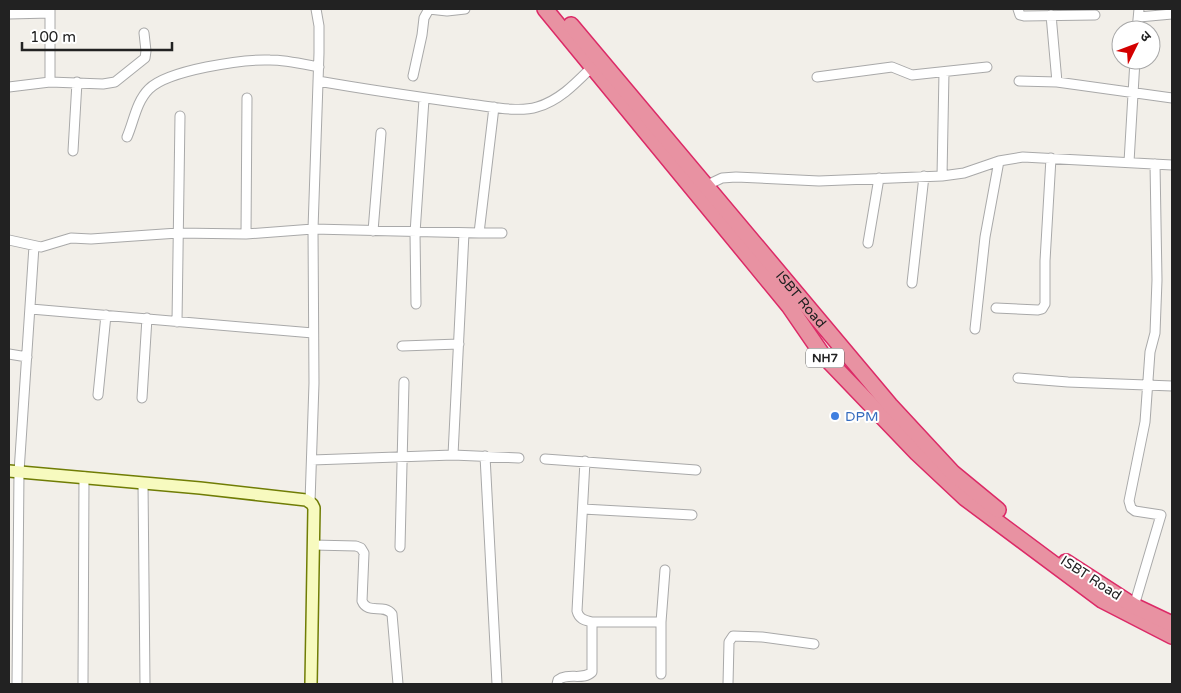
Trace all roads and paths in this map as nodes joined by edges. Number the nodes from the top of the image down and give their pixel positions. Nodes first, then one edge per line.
1 (316, 9) edge
2 (429, 9) edge
3 (465, 9) edge
4 (1018, 9) edge
5 (50, 11) edge
6 (554, 12) edge
7 (1139, 13) edge
8 (9, 14) edge
9 (1172, 14) edge
10 (1095, 15) dead end
11 (1051, 16) junction
12 (144, 33) dead end
13 (319, 67) junction
14 (592, 67) junction
15 (987, 67) dead end
16 (1134, 70) edge
17 (944, 72) junction
18 (413, 76) dead end
19 (818, 77) dead end
20 (318, 81) junction
21 (1019, 81) dead end
22 (50, 82) junction
23 (77, 82) junction
24 (1057, 82) junction
25 (9, 87) edge
26 (1132, 92) junction
27 (247, 98) dead end
28 (1172, 98) edge
29 (424, 99) junction
30 (494, 107) junction
31 (180, 116) dead end
32 (381, 133) dead end
33 (127, 137) dead end
34 (73, 151) dead end
35 (1051, 158) junction
36 (999, 161) junction
37 (1129, 162) junction
38 (1155, 164) junction
39 (1172, 165) edge
40 (924, 176) junction
41 (942, 176) junction
42 (879, 178) junction
43 (700, 188) junction
44 (314, 229) junction
45 (373, 231) junction
46 (416, 232) junction
47 (178, 233) junction
48 (464, 233) junction
49 (479, 233) junction
50 (502, 233) dead end
51 (246, 234) junction
52 (9, 240) edge
53 (868, 244) dead end
54 (34, 246) junction
55 (912, 283) dead end
56 (416, 304) dead end
57 (996, 308) dead end
58 (31, 309) junction
59 (106, 314) junction
60 (147, 318) junction
61 (177, 322) junction
62 (975, 329) dead end
63 (313, 333) junction
64 (459, 344) junction
65 (402, 346) dead end
66 (9, 354) edge
67 (27, 357) junction
68 (1018, 378) dead end
69 (404, 382) dead end
70 (1148, 385) junction
71 (1172, 386) edge
72 (98, 395) dead end
73 (142, 398) dead end
74 (885, 410) junction
75 (453, 455) junction
76 (485, 456) junction
77 (403, 457) junction
78 (518, 458) dead end
79 (545, 459) dead end
80 (312, 460) junction
81 (585, 461) junction
82 (696, 470) dead end
83 (14, 472) edge
84 (84, 477) junction
85 (143, 483) junction
86 (310, 502) junction
87 (583, 509) junction
88 (692, 515) dead end
89 (1162, 515) junction
90 (1172, 516) edge
91 (313, 545) junction
92 (400, 547) dead end
93 (665, 570) dead end
94 (1134, 606) junction
95 (592, 622) junction
96 (661, 622) junction
97 (1172, 624) edge
98 (1172, 636) edge
99 (814, 644) dead end
100 (661, 674) dead end
101 (17, 684) edge
102 (83, 684) edge
103 (145, 684) edge
104 (311, 684) edge
105 (398, 684) edge
106 (497, 684) edge
107 (557, 684) edge
108 (728, 684) edge

1 - 13 street
2 - 3 street
2 - 18 street
4 - 11 street
5 - 8 street
5 - 22 street
6 - 14 highway, NH7
6 - 43 highway, ISBT Road / NH7
7 - 9 street
10 - 11 street
11 - 24 street
12 - 23 street
13 - 20 street
13 - 33 street
14 - 30 street
14 - 43 highway, NH7
15 - 17 street
16 - 26 street
17 - 19 street
17 - 41 street
20 - 29 street
20 - 44 street
21 - 24 street
22 - 23 street
22 - 25 street
23 - 34 street
24 - 26 street
26 - 28 street
26 - 37 street
27 - 51 street
29 - 30 street
29 - 46 street
30 - 49 street
31 - 47 street
32 - 45 street
35 - 36 street
35 - 37 street
35 - 57 street
36 - 41 street
36 - 62 street
37 - 38 street
38 - 39 street
38 - 70 street
40 - 41 street
40 - 42 street
40 - 55 street
42 - 43 street
42 - 53 street
43 - 74 highway, ISBT Road / NH7
44 - 45 street
44 - 51 street
44 - 63 street
45 - 46 street
46 - 48 street
46 - 56 street
47 - 51 street
47 - 54 street
47 - 61 street
48 - 49 street
48 - 64 street
49 - 50 street
52 - 54 street
54 - 58 street
58 - 59 street
58 - 67 street
59 - 60 street
59 - 72 street
60 - 61 street
60 - 73 street
61 - 63 street
63 - 80 street
64 - 65 street
64 - 75 street
66 - 67 street
67 - 83 street
68 - 70 street
69 - 77 street
70 - 71 street
70 - 89 street
74 - 94 highway, ISBT Road / NH7
74 - 98 highway, NH7
75 - 76 street
75 - 77 street
76 - 78 street
76 - 106 street
77 - 80 street
77 - 92 street
79 - 81 street
80 - 86 street
81 - 82 street
81 - 87 street
83 - 84 street
83 - 101 street
84 - 85 street
84 - 102 street
85 - 86 street
85 - 103 street
86 - 91 street
87 - 88 street
87 - 95 street
89 - 90 street
89 - 94 street
91 - 104 street
91 - 105 street
93 - 96 street
94 - 97 highway, ISBT Road / NH7
95 - 96 street
95 - 107 street
96 - 100 street
99 - 108 street

